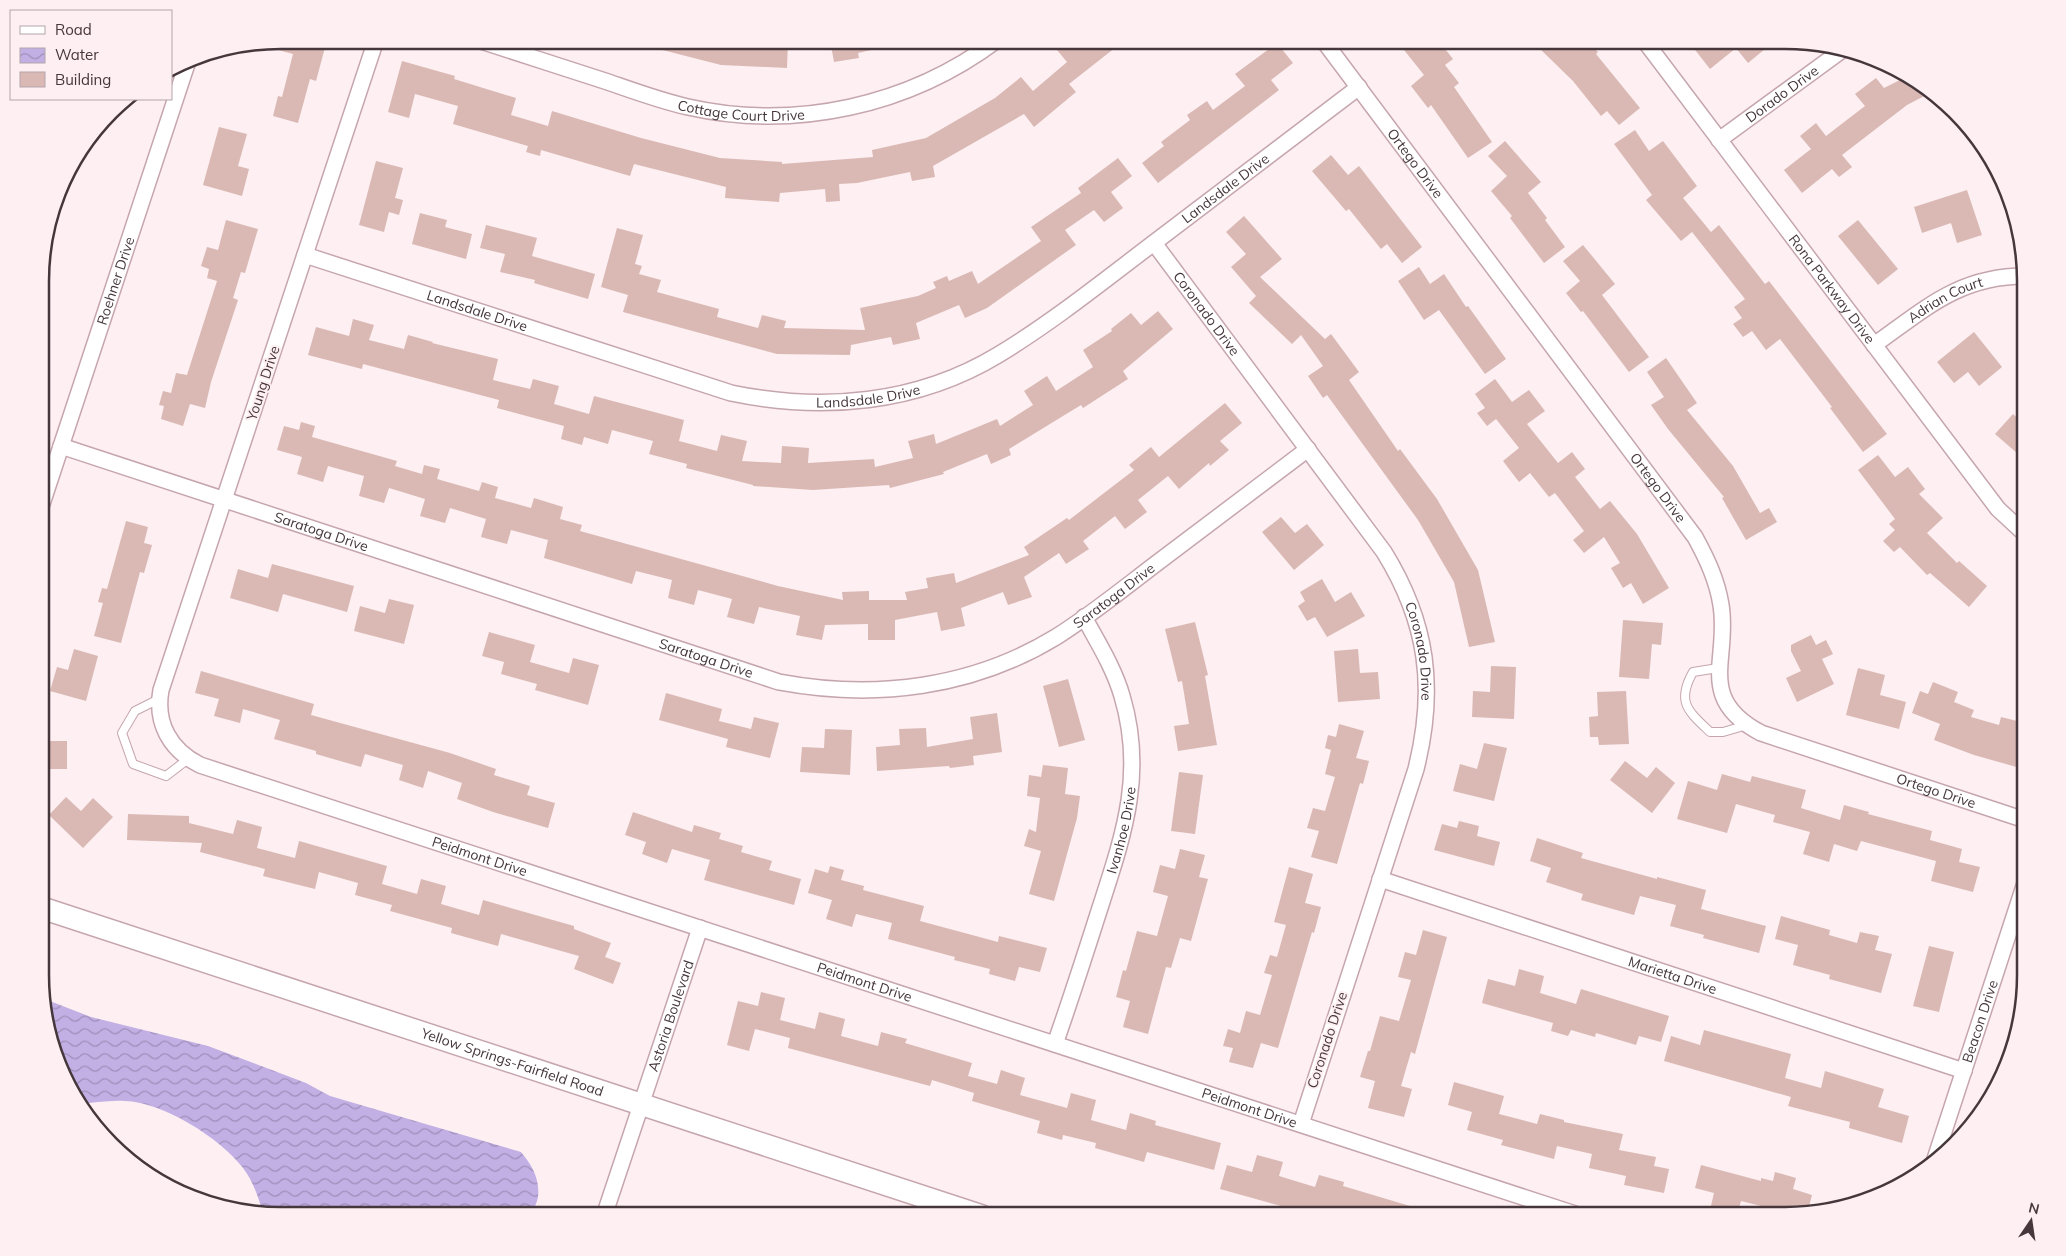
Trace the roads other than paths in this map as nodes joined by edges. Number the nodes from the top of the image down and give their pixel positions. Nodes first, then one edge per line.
1 (373, 49) edge
2 (505, 49) edge
3 (984, 49) edge
4 (1330, 49) edge
5 (1651, 49) edge
6 (1836, 54) edge
7 (185, 69) edge
8 (1359, 87) junction
9 (1719, 140) junction
10 (1154, 243) junction
11 (305, 255) junction
12 (2017, 276) edge
13 (1874, 345) junction
14 (61, 446) junction
15 (1308, 449) junction
16 (49, 483) edge
17 (224, 500) junction
18 (2017, 526) edge
19 (1084, 617) junction
20 (1718, 668) junction
21 (160, 699) junction
22 (1747, 725) junction
23 (163, 728) joint
24 (188, 759) junction
25 (2017, 817) edge
26 (1380, 879) junction
27 (49, 910) edge
28 (2017, 910) edge
29 (700, 928) junction
30 (1056, 1044) junction
31 (1964, 1071) junction
32 (642, 1103) junction
33 (1301, 1124) junction
34 (1938, 1150) edge
35 (607, 1207) edge
36 (955, 1207) edge
37 (1554, 1207) edge

1 - 11 street, Young Drive
2 - 3 street, Cottage Court Drive
4 - 8 street, Ortego Drive
5 - 9 street, Rona Parkway Drive
6 - 9 street, Dorado Drive
7 - 14 street, Roehner Drive
8 - 10 street, Landsdale Drive
8 - 20 street, Ortego Drive
9 - 13 street, Rona Parkway Drive
10 - 11 street, Landsdale Drive
10 - 15 street, Coronado Drive
11 - 17 street, Young Drive
12 - 13 street, Adrian Court
13 - 18 street, Rona Parkway Drive
14 - 16 street, Roehner Drive
14 - 17 street, Saratoga Drive
15 - 19 street, Saratoga Drive
15 - 26 street, Coronado Drive
17 - 19 street, Saratoga Drive
17 - 21 street, Young Drive
19 - 30 street, Ivanhoe Drive
20 - 22 street, Ortego Drive
20 - 22 lane
21 - 23 street, Young Drive
21 - 24 lane
22 - 25 street, Ortego Drive
23 - 24 street, Peidmont Drive
24 - 29 street, Peidmont Drive
26 - 31 street, Marietta Drive
26 - 33 street, Coronado Drive
27 - 32 main road, Yellow Springs-Fairfield Road
28 - 31 street, Beacon Drive
29 - 30 street, Peidmont Drive
29 - 32 street, Astoria Boulevard
30 - 33 street, Peidmont Drive
31 - 34 street, Beacon Drive
32 - 35 street, Astoria Boulevard
32 - 36 main road, Yellow Springs-Fairfield Road
33 - 37 street, Peidmont Drive

